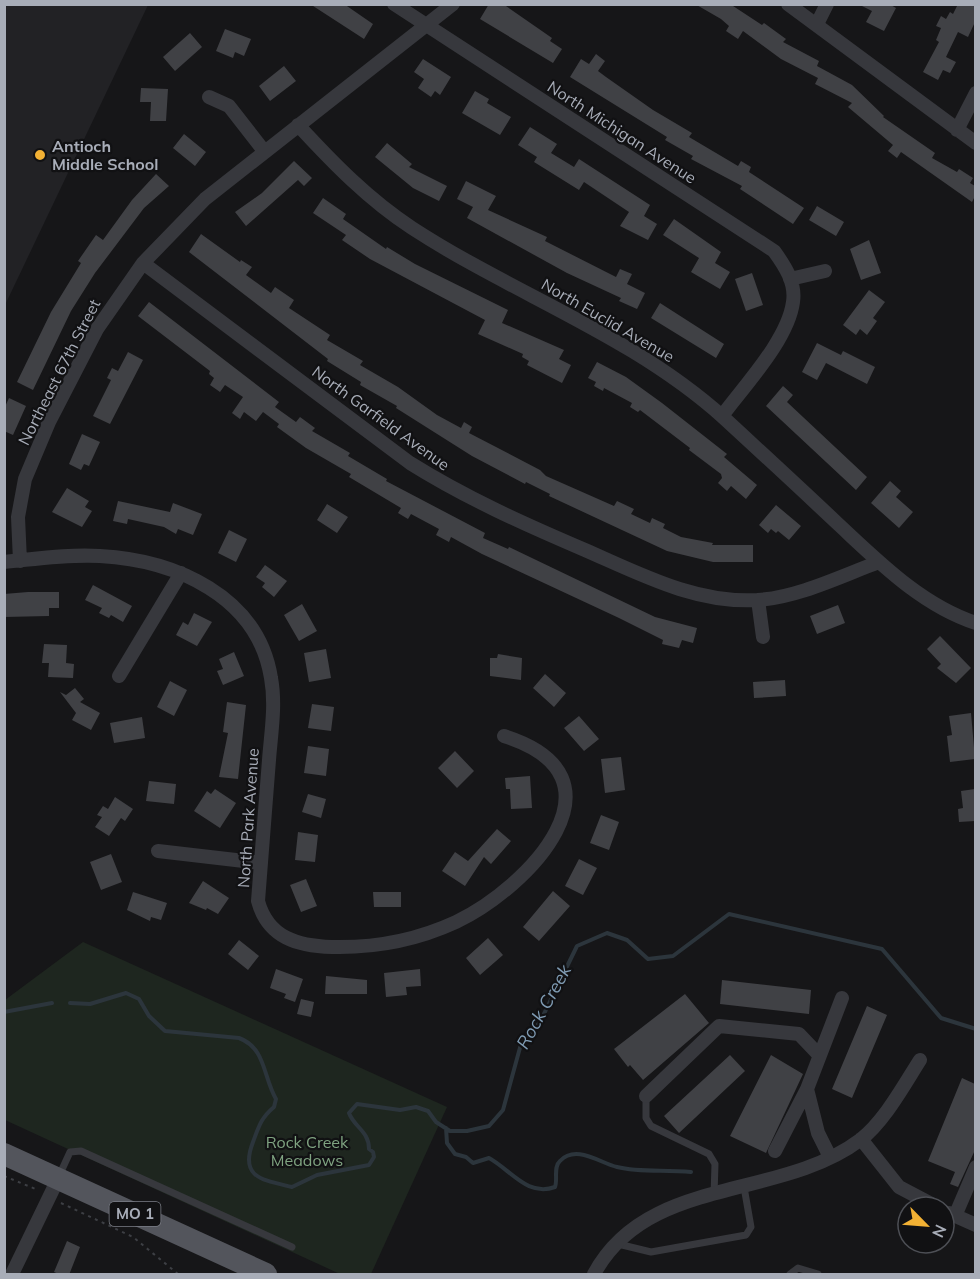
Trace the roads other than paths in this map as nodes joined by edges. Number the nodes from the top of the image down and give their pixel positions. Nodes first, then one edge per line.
1 (394, 4) edge
2 (453, 4) edge
3 (788, 4) edge
4 (827, 4) edge
5 (817, 24) junction
6 (428, 26) junction
7 (975, 93) edge
8 (209, 97) dead end
9 (298, 125) junction
10 (957, 130) junction
11 (975, 143) edge
12 (264, 151) junction
13 (144, 263) junction
14 (825, 271) dead end
15 (790, 279) junction
16 (722, 416) junction
17 (20, 561) junction
18 (4, 562) edge
19 (879, 562) junction
20 (181, 573) junction
21 (758, 600) junction
22 (975, 623) edge
23 (763, 637) dead end
24 (119, 676) dead end
25 (504, 736) dead end
26 (158, 851) dead end
27 (261, 863) junction
28 (842, 998) dead end
29 (819, 1055) junction
30 (920, 1060) dead end
31 (807, 1089) junction
32 (646, 1096) joint
33 (861, 1140) junction
34 (775, 1151) dead end
35 (4, 1154) edge
36 (830, 1157) junction
37 (975, 1167) edge
38 (744, 1186) junction
39 (54, 1187) junction
40 (714, 1195) junction
41 (914, 1195) edge
42 (956, 1202) edge
43 (956, 1216) edge
44 (975, 1225) edge
45 (618, 1244) junction
46 (292, 1247) dead end
47 (12, 1275) edge
48 (266, 1275) edge
49 (594, 1275) edge
50 (790, 1275) edge
51 (818, 1275) edge

1 - 6 street, North Michigan Avenue
2 - 6 street, Northeast 67th Street
3 - 5 street
4 - 5 street
5 - 10 street
6 - 9 street, Northeast 67th Street
6 - 15 street, North Michigan Avenue
7 - 10 street
8 - 12 street
9 - 12 street, Northeast 67th Street
9 - 16 street, North Euclid Avenue
10 - 11 street
12 - 13 street, Northeast 67th Street
13 - 17 street, Northeast 67th Street
13 - 21 street, North Garfield Avenue
14 - 15 street
15 - 16 street
16 - 19 street, North Euclid Avenue
17 - 18 street, North Park Avenue
17 - 20 street, North Park Avenue
19 - 21 street, North Garfield Avenue
19 - 22 street, North Euclid Avenue
20 - 24 street
20 - 27 street, North Park Avenue
21 - 23 street
25 - 27 street, North Park Avenue
26 - 27 street
28 - 29 street
29 - 31 street
29 - 32 street
30 - 33 street
31 - 34 street
31 - 36 street
32 - 40 lane
33 - 36 street
33 - 41 street
35 - 39 main road, MO 1
36 - 38 street
37 - 42 street
38 - 40 street
38 - 45 lane
39 - 46 lane
39 - 47 street
39 - 48 main road, MO 1
40 - 45 street
43 - 44 street
45 - 49 street
50 - 51 lane

